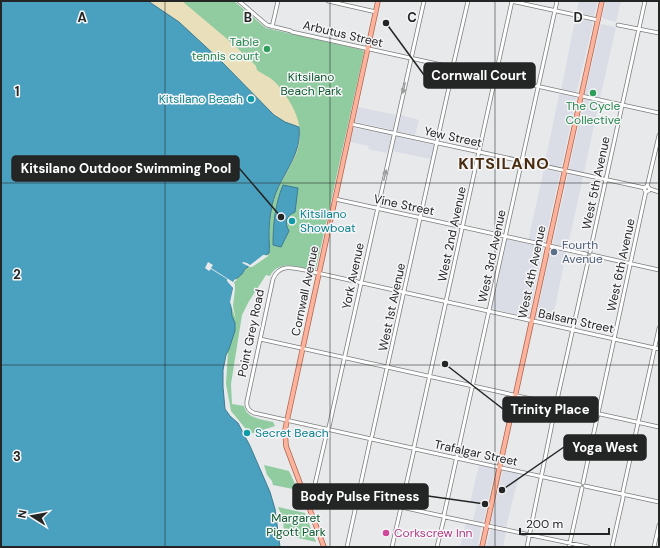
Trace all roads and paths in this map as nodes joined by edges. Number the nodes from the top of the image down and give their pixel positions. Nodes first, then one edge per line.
1 (239, 1) edge
2 (278, 1) edge
3 (328, 1) edge
4 (378, 1) edge
5 (424, 1) edge
6 (468, 1) edge
7 (512, 1) edge
8 (557, 1) edge
9 (602, 1) edge
10 (645, 1) edge
11 (555, 11) junction
12 (376, 12) junction
13 (598, 20) junction
14 (618, 25) dead end
15 (272, 27) junction
16 (639, 29) junction
17 (659, 33) edge
18 (368, 48) junction
19 (411, 58) junction
20 (453, 68) junction
21 (496, 77) junction
22 (538, 87) junction
23 (581, 96) junction
24 (622, 105) junction
25 (659, 113) edge
26 (351, 124) junction
27 (394, 133) junction
28 (659, 135) edge
29 (437, 143) junction
30 (479, 152) junction
31 (522, 161) junction
32 (564, 171) junction
33 (606, 180) junction
34 (647, 189) junction
35 (659, 192) edge
36 (335, 199) junction
37 (377, 208) junction
38 (421, 217) junction
39 (462, 227) junction
40 (505, 236) junction
41 (548, 245) junction
42 (589, 254) junction
43 (631, 264) junction
44 (659, 270) edge
45 (279, 271) joint
46 (319, 274) junction
47 (361, 283) junction
48 (404, 292) junction
49 (446, 302) junction
50 (489, 311) junction
51 (531, 320) junction
52 (659, 328) edge
53 (573, 330) junction
54 (614, 338) junction
55 (260, 339) junction
56 (302, 348) junction
57 (655, 348) junction
58 (659, 349) edge
59 (345, 358) junction
60 (388, 367) junction
61 (429, 376) junction
62 (472, 386) junction
63 (515, 395) junction
64 (556, 404) junction
65 (254, 413) joint
66 (598, 414) junction
67 (286, 420) junction
68 (638, 422) junction
69 (659, 427) edge
70 (328, 429) junction
71 (371, 439) junction
72 (414, 448) junction
73 (457, 458) junction
74 (499, 467) junction
75 (542, 476) junction
76 (582, 485) junction
77 (623, 494) junction
78 (358, 497) junction
79 (659, 502) edge
80 (401, 507) junction
81 (444, 516) junction
82 (487, 525) junction
83 (659, 525) edge
84 (530, 534) junction
85 (570, 545) edge
86 (324, 547) edge
87 (347, 547) edge
88 (392, 547) edge
89 (437, 547) edge
90 (482, 547) edge
91 (527, 547) edge
92 (588, 547) edge
93 (612, 547) edge
94 (654, 547) edge

1 - 15 street, Arbutus Street
2 - 15 street
3 - 12 street
4 - 12 main road, Cornwall Avenue
5 - 19 street, York Avenue
6 - 20 street, West 1st Avenue
7 - 11 street
7 - 21 street, West 2nd Avenue
8 - 11 street, West 3rd Avenue
9 - 13 main road, West 4th Avenue
10 - 16 street, West 5th Avenue
11 - 13 street
11 - 22 street, West 3rd Avenue
12 - 18 main road, Cornwall Avenue
13 - 23 main road, West 4th Avenue
14 - 16 street
15 - 18 street, Arbutus Street
16 - 17 street
16 - 24 street, West 5th Avenue
18 - 19 street, Arbutus Street
18 - 26 main road, Cornwall Avenue
19 - 20 street, Arbutus Street
19 -> 27 street, York Avenue
20 - 21 street, Arbutus Street
20 - 29 street, West 1st Avenue
21 - 22 street, Arbutus Street
21 - 30 street, West 2nd Avenue
22 - 23 street, Arbutus Street
22 - 31 street, West 3rd Avenue
23 - 24 street, Arbutus Street
23 - 32 main road, West 4th Avenue
24 - 25 street, Arbutus Street
24 - 33 street, West 5th Avenue
26 - 27 street, Yew Street
26 - 36 main road, Cornwall Avenue
27 - 29 street, Yew Street
37 -> 27 street, York Avenue
28 - 34 street, West 6th Avenue
29 - 30 street, Yew Street
29 - 38 street, West 1st Avenue
30 - 31 street, Yew Street
30 - 39 street, West 2nd Avenue
31 - 32 street, Yew Street
31 - 40 street, West 3rd Avenue
32 - 33 street, Yew Street
32 - 41 main road, West 4th Avenue
33 - 34 street, Yew Street
33 - 42 street, West 5th Avenue
34 - 35 street, Yew Street
34 - 43 street, West 6th Avenue
36 - 37 street, Vine Street
36 - 46 main road, Cornwall Avenue
37 - 38 street, Vine Street
37 - 47 street, York Avenue
38 - 39 street, Vine Street
38 - 48 street, West 1st Avenue
39 - 40 street, Vine Street
39 - 49 street, West 2nd Avenue
40 - 41 street, Vine Street
40 - 50 street, West 3rd Avenue
41 - 42 street, Vine Street
41 - 51 main road, West 4th Avenue
42 - 43 street, Vine Street
42 - 53 street, West 5th Avenue
43 - 44 street, Vine Street
43 - 54 street, West 6th Avenue
45 - 46 street, Balsam Street
45 - 55 street, Point Grey Road
46 - 47 street, Balsam Street
46 - 56 main road, Cornwall Avenue
47 - 48 street, Balsam Street
47 - 59 street, York Avenue
48 - 49 street, Balsam Street
48 - 60 street, West 1st Avenue
49 - 50 street, Balsam Street
49 - 61 street, West 2nd Avenue
50 - 51 street, Balsam Street
50 - 62 street, West 3rd Avenue
51 - 53 street, Balsam Street
51 - 63 main road, West 4th Avenue
52 - 57 street
53 - 54 street, Balsam Street
53 - 64 street, West 5th Avenue
54 - 57 street, Balsam Street
54 - 66 street, West 6th Avenue
55 - 56 street
55 - 65 street, Point Grey Road
56 - 59 street
56 - 67 main road, Cornwall Avenue
57 - 58 street, Balsam Street
57 - 68 street
59 - 60 street
59 - 70 street, York Avenue
60 - 61 street
60 - 71 street, West 1st Avenue
61 - 62 street
61 - 72 street, West 2nd Avenue
62 - 63 street
62 - 73 street, West 3rd Avenue
63 - 64 street
63 - 74 main road, West 4th Avenue
64 - 66 street
64 - 75 street, West 5th Avenue
65 - 67 street, Trafalgar Street
66 - 68 street
66 - 76 street, West 6th Avenue
67 - 70 street, Trafalgar Street
67 - 86 main road
68 - 69 street
68 - 77 street
70 - 71 street, Trafalgar Street
70 - 78 street, York Avenue
71 - 72 street, Trafalgar Street
71 - 78 street, West 1st Avenue
72 - 73 street, Trafalgar Street
72 - 80 street, West 2nd Avenue
73 - 74 street, Trafalgar Street
73 - 81 street, West 3rd Avenue
74 - 75 street, Trafalgar Street
74 - 82 main road, West 4th Avenue
75 - 76 street, Trafalgar Street
75 - 84 street, West 5th Avenue
76 - 77 street, Trafalgar Street
76 - 85 street, West 6th Avenue
77 - 79 street, Trafalgar Street
77 - 93 street
78 - 80 street
78 - 87 street, West 1st Avenue
80 - 81 street
80 - 88 street, West 2nd Avenue
81 - 82 street
81 - 89 street, West 3rd Avenue
82 - 84 street
82 - 90 main road, West 4th Avenue
83 - 94 street
84 - 85 street
84 - 91 street, West 5th Avenue
85 - 92 street

